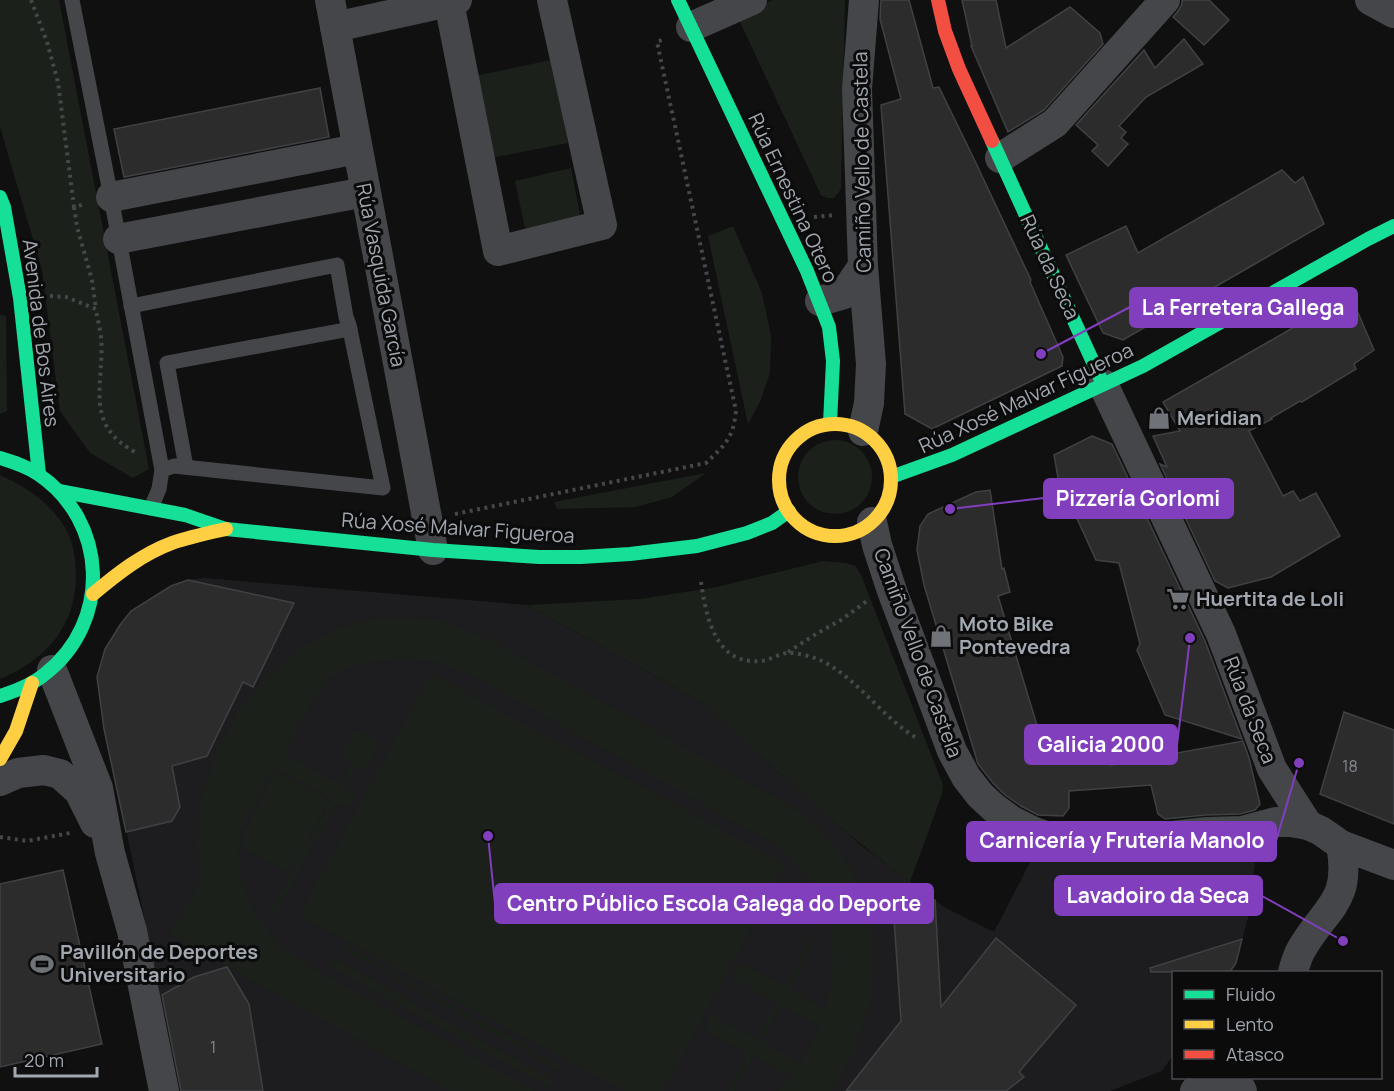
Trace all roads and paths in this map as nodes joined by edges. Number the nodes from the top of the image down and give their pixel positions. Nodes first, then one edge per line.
1 (31, 0) edge
2 (72, 0) edge
3 (552, 0) edge
4 (678, 0) edge
5 (752, 0) edge
6 (864, 0) edge
7 (938, 0) edge
8 (1165, 0) edge
9 (1370, 0) edge
10 (453, 1) edge
11 (332, 13) edge
12 (1394, 13) edge
13 (691, 27) junction
14 (357, 149) junction
15 (1000, 158) junction
16 (365, 192) junction
17 (0, 197) edge
18 (111, 197) junction
19 (74, 207) junction
20 (861, 213) junction
21 (782, 219) junction
22 (1394, 226) edge
23 (118, 239) junction
24 (863, 266) junction
25 (41, 296) dead end
26 (820, 301) junction
27 (131, 306) junction
28 (96, 309) junction
29 (350, 329) junction
30 (1103, 384) junction
31 (830, 423) junction
32 (863, 431) junction
33 (139, 454) dead end
34 (0, 458) edge
35 (186, 467) junction
36 (162, 470) junction
37 (39, 474) junction
38 (891, 477) junction
39 (59, 491) junction
40 (151, 507) junction
41 (789, 511) junction
42 (428, 519) junction
43 (872, 522) junction
44 (226, 529) junction
45 (433, 550) junction
46 (701, 582) dead end
47 (93, 594) junction
48 (871, 599) dead end
49 (788, 653) junction
50 (42, 677) junction
51 (0, 696) edge
52 (923, 741) dead end
53 (0, 759) edge
54 (0, 781) edge
55 (1308, 825) junction
56 (75, 832) dead end
57 (0, 837) edge
58 (1341, 845) junction
59 (110, 853) junction
60 (1394, 865) edge
61 (1293, 971) edge
62 (1219, 1079) edge
63 (164, 1091) edge
64 (1196, 1091) edge

1 - 19 path
2 - 18 lane
3 - 10 street
4 - 13 main road, Rúa Ernestina Otero
5 - 13 street
6 - 20 street, Camiño Vello de Castela
7 - 15 main road, Rúa da Seca
8 - 15 street
9 - 12 street
10 - 11 street
11 - 14 street, Rúa Vasquida García
13 - 21 main road, Rúa Ernestina Otero
13 - 42 path
14 - 16 street, Rúa Vasquida García
14 - 18 street
15 - 30 main road, Rúa da Seca
16 - 23 street
16 - 42 street, Rúa Vasquida García
17 - 37 main road, Avenida de Bos Aires
18 - 19 path
18 - 23 lane
19 - 28 path
20 - 21 path
20 - 24 street, Camiño Vello de Castela
21 - 26 main road, Rúa Ernestina Otero
22 - 30 main road, Rúa Xosé Malvar Figueroa
23 - 27 lane
24 - 26 street
24 - 32 street, Camiño Vello de Castela
25 - 28 path
26 - 31 main road, Rúa Ernestina Otero
27 - 29 lane
27 - 36 lane
28 - 33 path
29 - 35 lane
29 - 35 lane
30 - 38 main road, Rúa Xosé Malvar Figueroa
30 - 55 street, Rúa da Seca
31 - 32 main road
31 - 41 main road
32 - 38 main road
34 - 37 main road
35 - 36 lane
36 - 40 lane
37 - 39 main road
38 - 43 main road
39 - 40 main road, Rúa Xosé Malvar Figueroa
39 - 47 main road
40 - 44 main road, Rúa Xosé Malvar Figueroa
41 - 43 main road
41 - 45 main road, Rúa Xosé Malvar Figueroa
42 - 45 street, Rúa Vasquida García
43 - 55 street, Camiño Vello de Castela
44 - 45 main road, Rúa Xosé Malvar Figueroa
44 - 47 main road, Rúa Xosé Malvar Figueroa
46 - 49 path
47 - 50 main road
48 - 49 path
49 - 52 path
50 - 51 main road
50 - 53 main road
50 - 59 street
54 - 59 street
55 - 58 street
56 - 57 path
58 - 60 street
58 - 61 street
59 - 63 street
62 - 64 street

